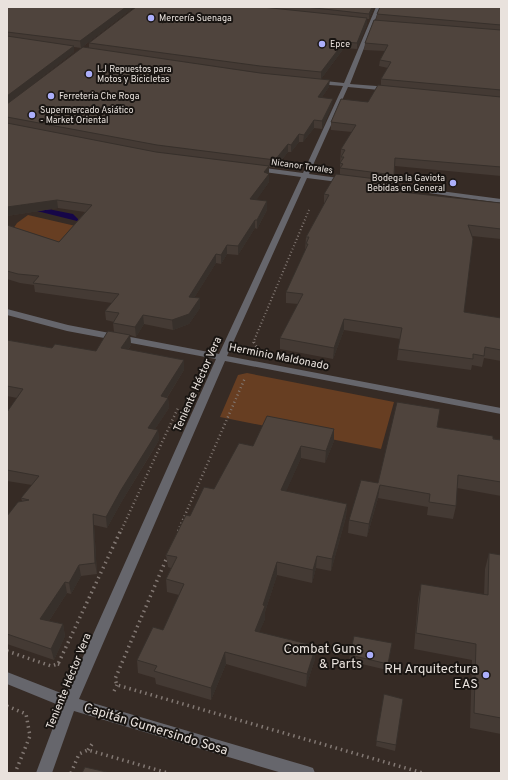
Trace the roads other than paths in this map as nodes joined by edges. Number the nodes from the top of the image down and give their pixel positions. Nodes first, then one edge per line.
1 (378, 7) edge
2 (308, 81) edge
3 (346, 85) junction
4 (393, 90) edge
5 (250, 168) edge
6 (306, 176) junction
7 (350, 182) edge
8 (374, 185) edge
9 (501, 201) edge
10 (7, 312) edge
11 (222, 357) junction
12 (501, 411) edge
13 (7, 678) edge
14 (70, 703) junction
15 (44, 773) edge
16 (307, 773) edge

1 - 3 street, Teniente Héctor Vera
2 - 3 street
3 - 4 street
3 - 6 street, Teniente Héctor Vera
5 - 6 street, Nicanor Torales
6 - 7 street, Nicanor Torales
6 - 11 street, Teniente Héctor Vera
8 - 9 street
10 - 11 street, Herminio Maldonado
11 - 12 street, Herminio Maldonado
11 - 14 street, Teniente Héctor Vera
13 - 14 street, Capitán Gumersindo Sosa
14 - 15 street, Teniente Héctor Vera
14 - 16 street, Capitán Gumersindo Sosa

